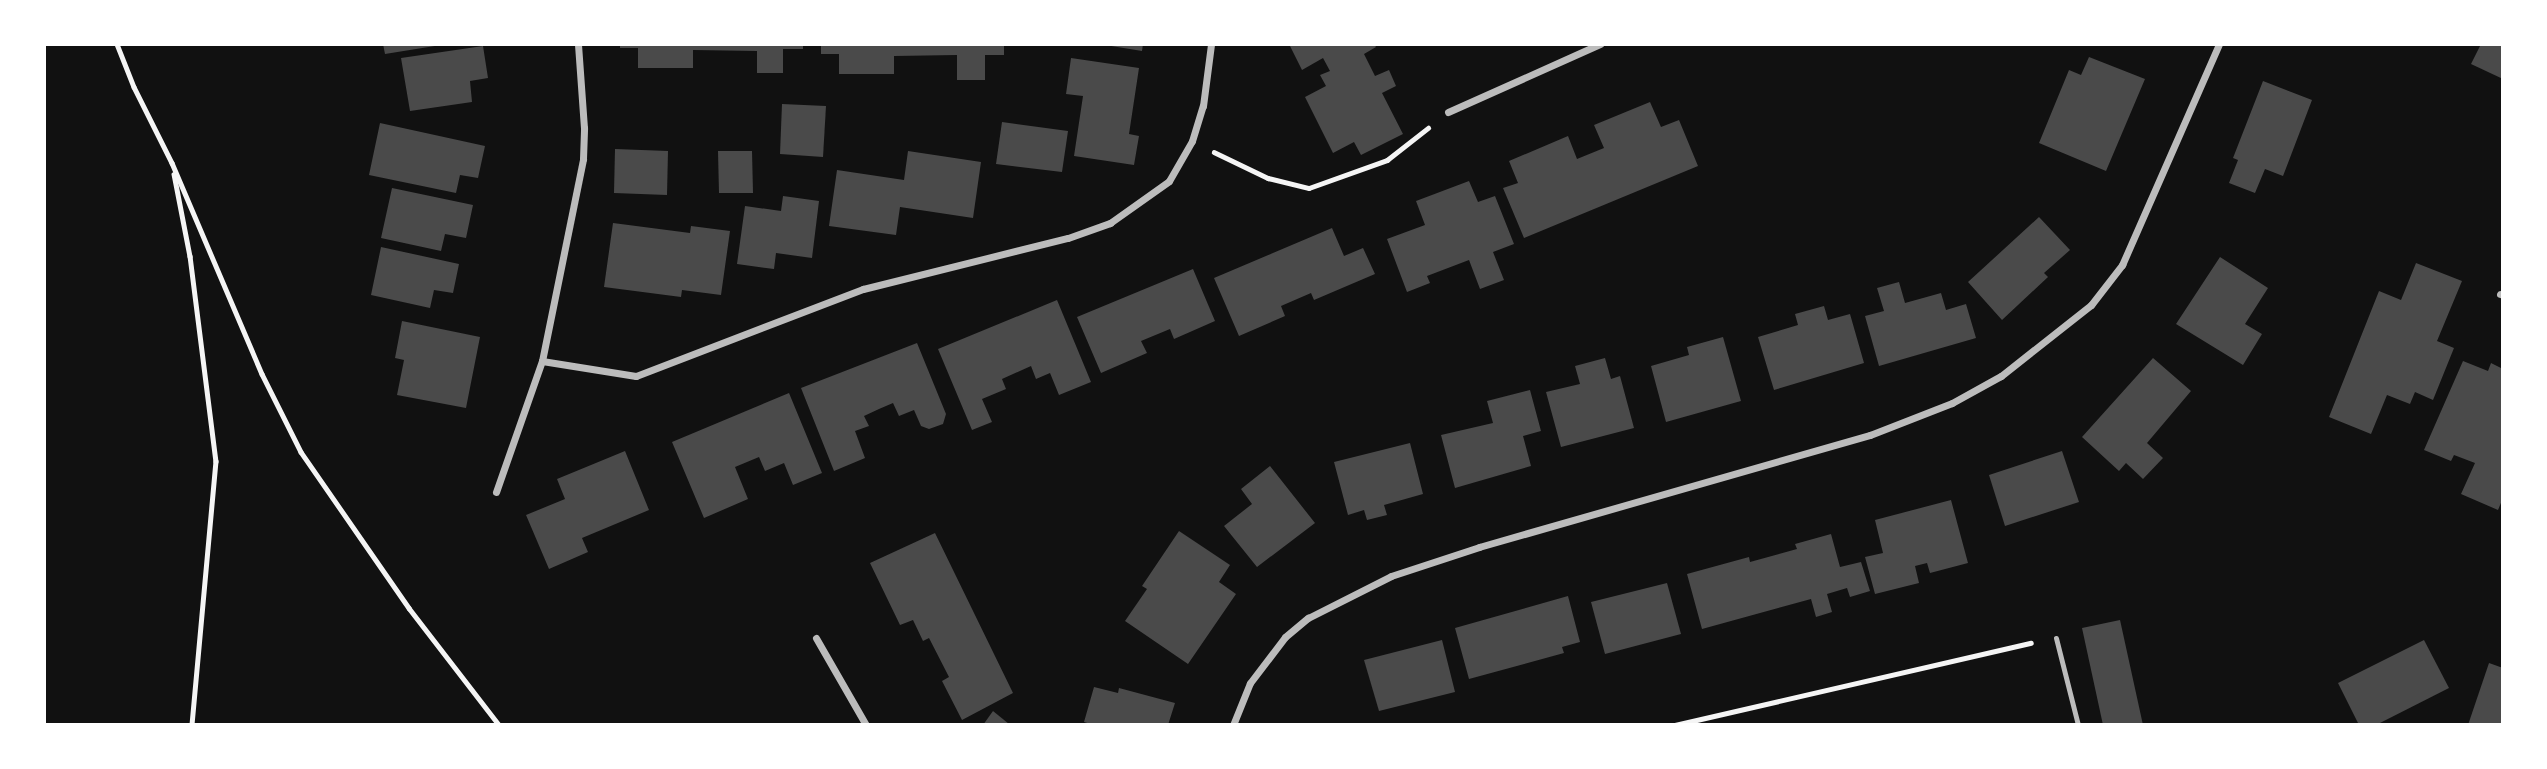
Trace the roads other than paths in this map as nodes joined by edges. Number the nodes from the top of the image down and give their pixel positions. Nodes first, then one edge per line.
1 (578, 44) edge
2 (1211, 44) edge
3 (1600, 44) edge
4 (2219, 44) edge
5 (1447, 112) road end
6 (542, 360) junction
7 (496, 492) dead end
8 (816, 638) dead end
9 (2056, 638) road end
10 (866, 725) edge
11 (1233, 725) edge
12 (2078, 725) edge

1 - 6 street
2 - 6 street
3 - 5 street
4 - 11 street
6 - 7 street
8 - 10 street
9 - 12 lane

